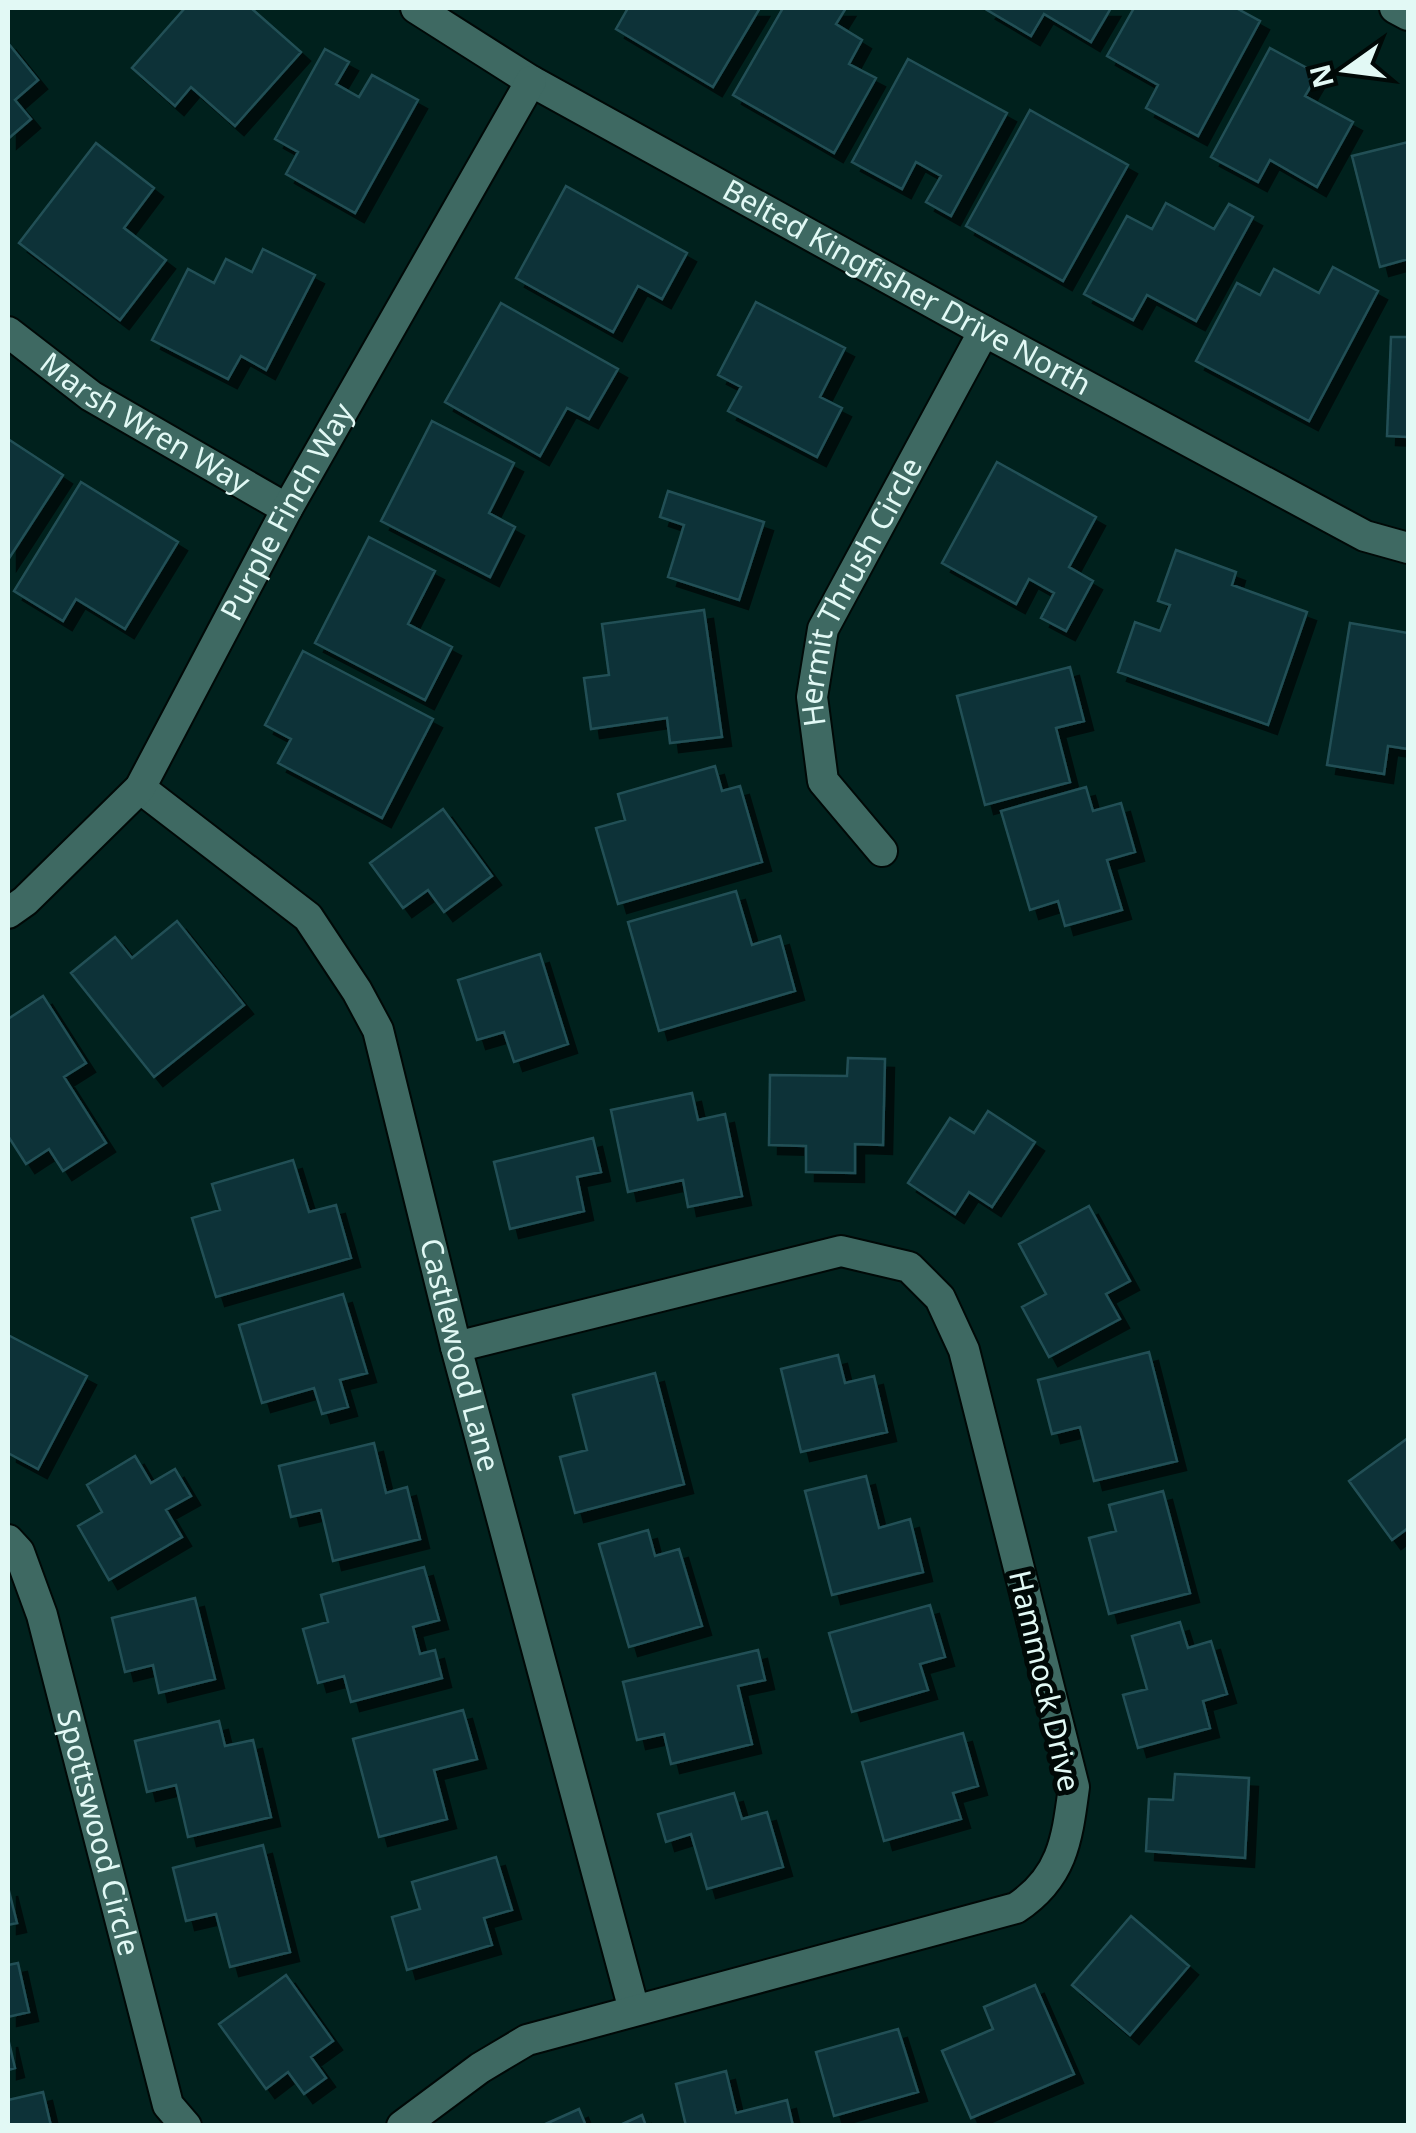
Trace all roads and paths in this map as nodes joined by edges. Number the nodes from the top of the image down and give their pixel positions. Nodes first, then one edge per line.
1 (416, 8) edge
2 (1395, 8) edge
3 (1408, 15) edge
4 (531, 80) junction
5 (984, 331) junction
6 (8, 332) edge
7 (287, 508) junction
8 (1408, 548) edge
9 (140, 788) junction
10 (882, 852) dead end
11 (8, 913) edge
12 (456, 1347) junction
13 (8, 1540) edge
14 (634, 2010) junction
15 (186, 2126) edge
16 (402, 2126) edge

1 - 4 street, Belted Kingfisher Drive North
2 - 3 street
4 - 5 street, Belted Kingfisher Drive North
4 - 7 street, Purple Finch Way
5 - 8 street, Belted Kingfisher Drive North
5 - 10 street, Hermit Thrush Circle
6 - 7 street, Marsh Wren Way
7 - 9 street, Purple Finch Way
9 - 11 street, Purple Finch Way
9 - 12 street, Castlewood Lane
12 - 14 street, Castlewood Lane
12 - 14 street, Hammock Drive
13 - 15 street, Spottswood Circle
14 - 16 street, Hammock Drive

